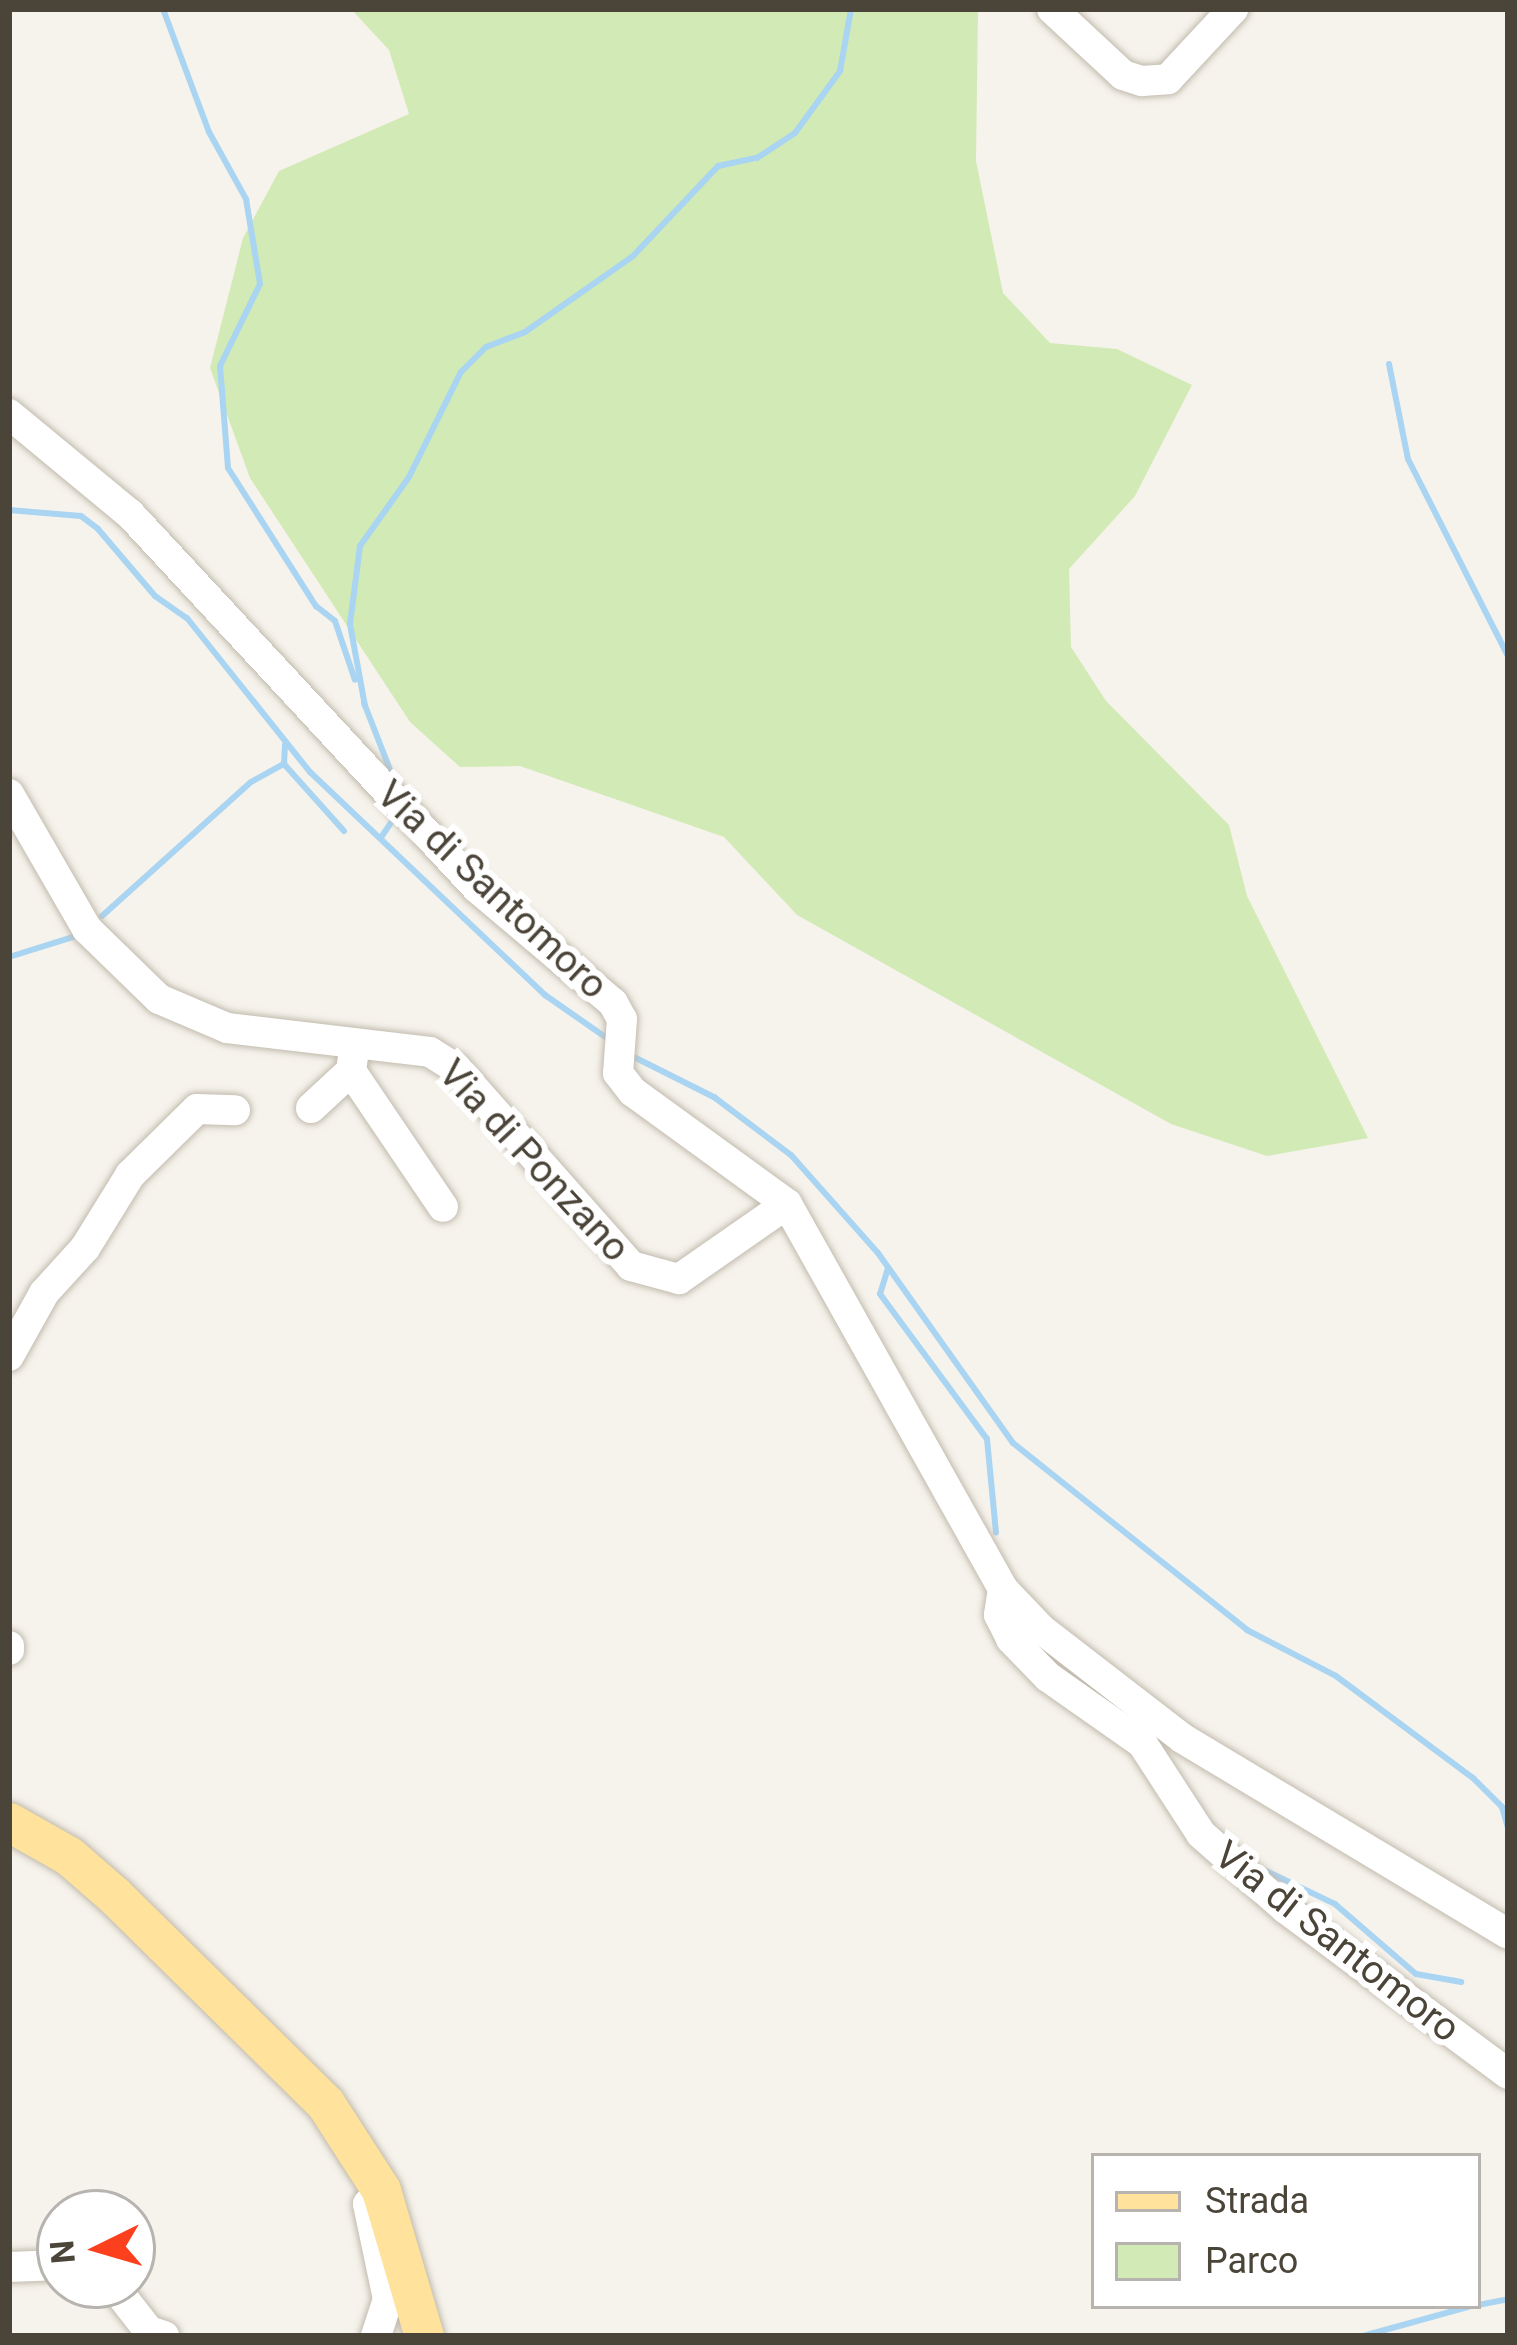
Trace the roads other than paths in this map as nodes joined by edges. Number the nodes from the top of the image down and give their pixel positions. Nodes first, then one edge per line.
1 (1052, 9) edge
2 (1233, 9) edge
3 (9, 414) edge
4 (9, 794) edge
5 (353, 1058) junction
6 (311, 1108) dead end
7 (235, 1109) dead end
8 (788, 1204) junction
9 (442, 1207) dead end
10 (9, 1357) edge
11 (1003, 1589) junction
12 (9, 1822) edge
13 (1508, 1934) edge
14 (1508, 2074) edge
15 (381, 2190) junction
16 (132, 2309) edge
17 (164, 2336) edge
18 (376, 2336) edge
19 (424, 2336) edge

1 - 2 street
3 - 8 street, Via di Santomoro
4 - 5 street, Via di Ponzano
5 - 6 street
5 - 8 street, Via di Ponzano
5 - 9 street
7 - 10 street
8 - 11 street, Via di Santomoro
11 - 13 street, Via di Santomoro
11 - 14 street, Via di Santomoro
12 - 15 main road
15 - 18 street
15 - 19 main road
16 - 17 street

